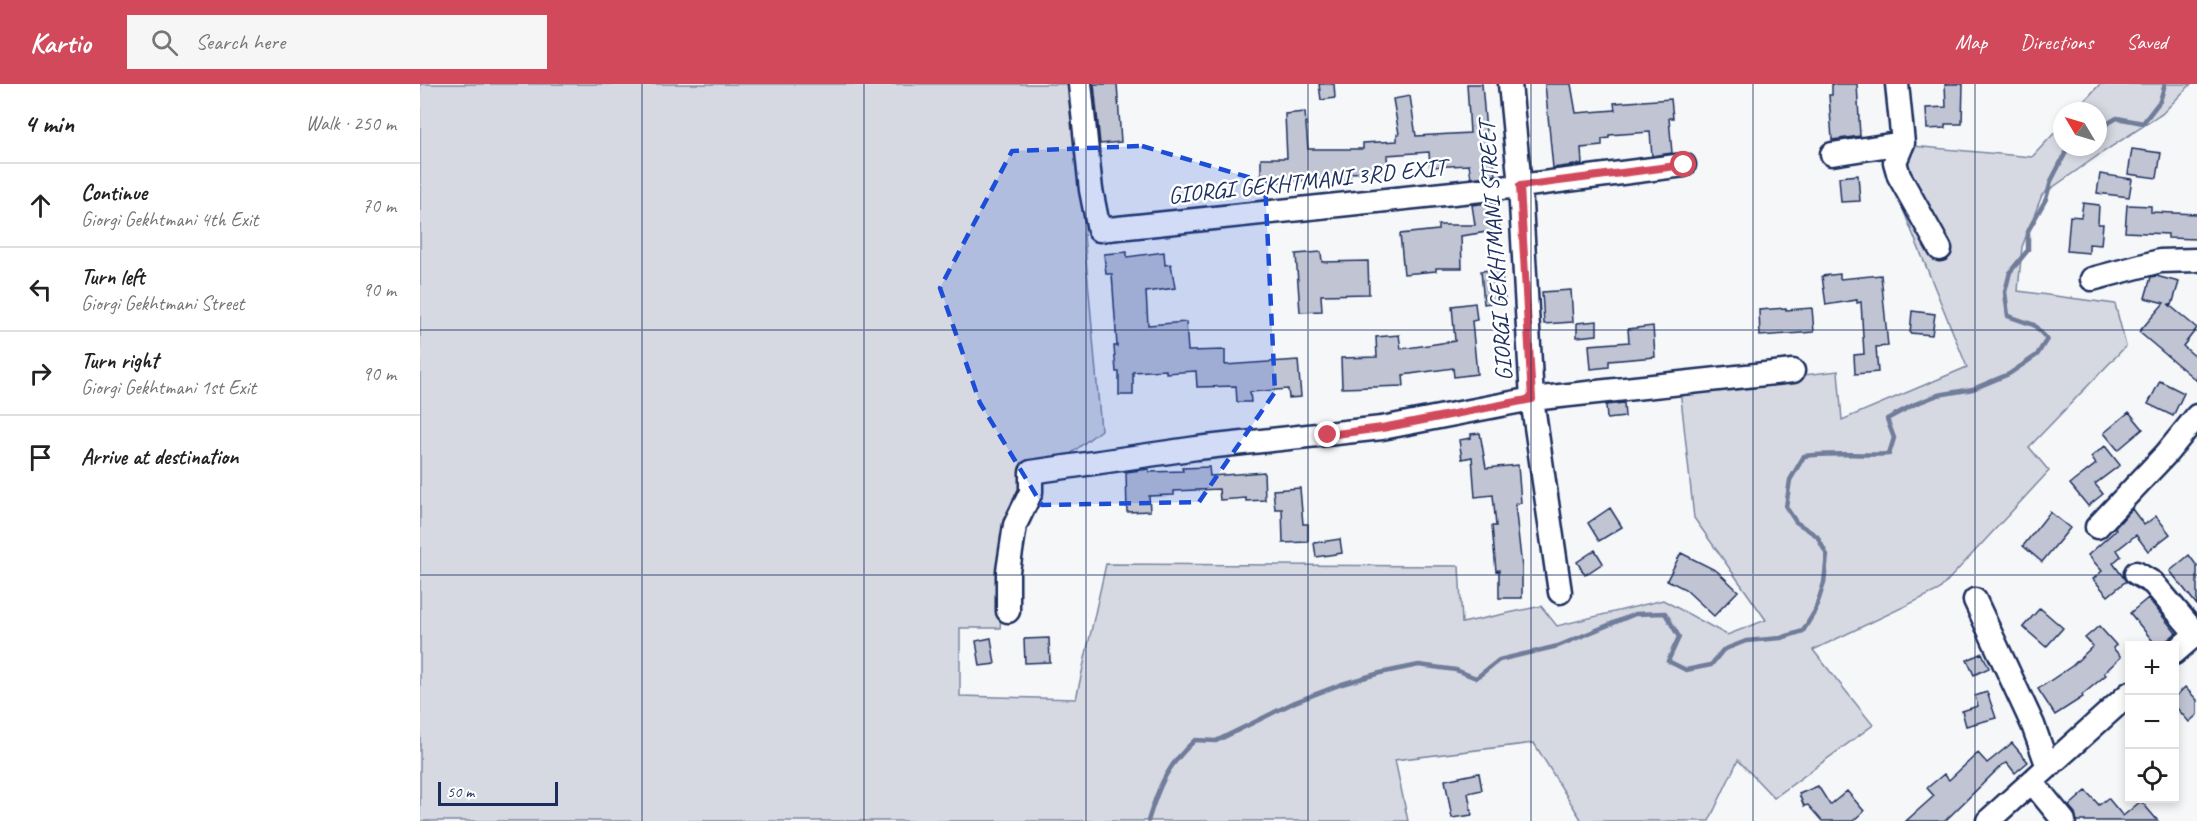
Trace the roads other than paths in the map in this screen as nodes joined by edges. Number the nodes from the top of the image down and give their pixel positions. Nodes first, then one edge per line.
1 (1080, 84) edge
2 (1510, 84) edge
3 (1897, 84) edge
4 (1902, 143) junction
5 (1832, 154) dead end
6 (1684, 165) dead end
7 (1520, 186) junction
8 (1940, 249) dead end
9 (2197, 260) edge
10 (2092, 279) dead end
11 (1793, 371) dead end
12 (1532, 399) junction
13 (2197, 417) edge
14 (2097, 527) dead end
15 (2136, 573) dead end
16 (1560, 592) dead end
17 (1975, 600) dead end
18 (1008, 611) dead end
19 (2196, 633) edge
20 (2179, 649) edge
21 (2128, 695) edge
22 (2048, 766) junction
23 (2032, 782) junction
24 (1989, 821) edge
25 (2064, 821) edge

1 - 7 street, GIORGI GEKHTMANI 3RD EXIT
2 - 7 street, GIORGI GEKHTMANI STREET
3 - 4 street
4 - 5 street
4 - 8 street
6 - 7 street, GIORGI GEKHTMANI 3RD EXIT
7 - 12 street, GIORGI GEKHTMANI STREET
9 - 10 street
11 - 12 street
12 - 16 street, GIORGI GEKHTMANI STREET
12 - 18 street
13 - 14 street
15 - 19 street
17 - 22 street
19 - 20 street
21 - 22 street
22 - 23 street
23 - 24 street
23 - 25 street

